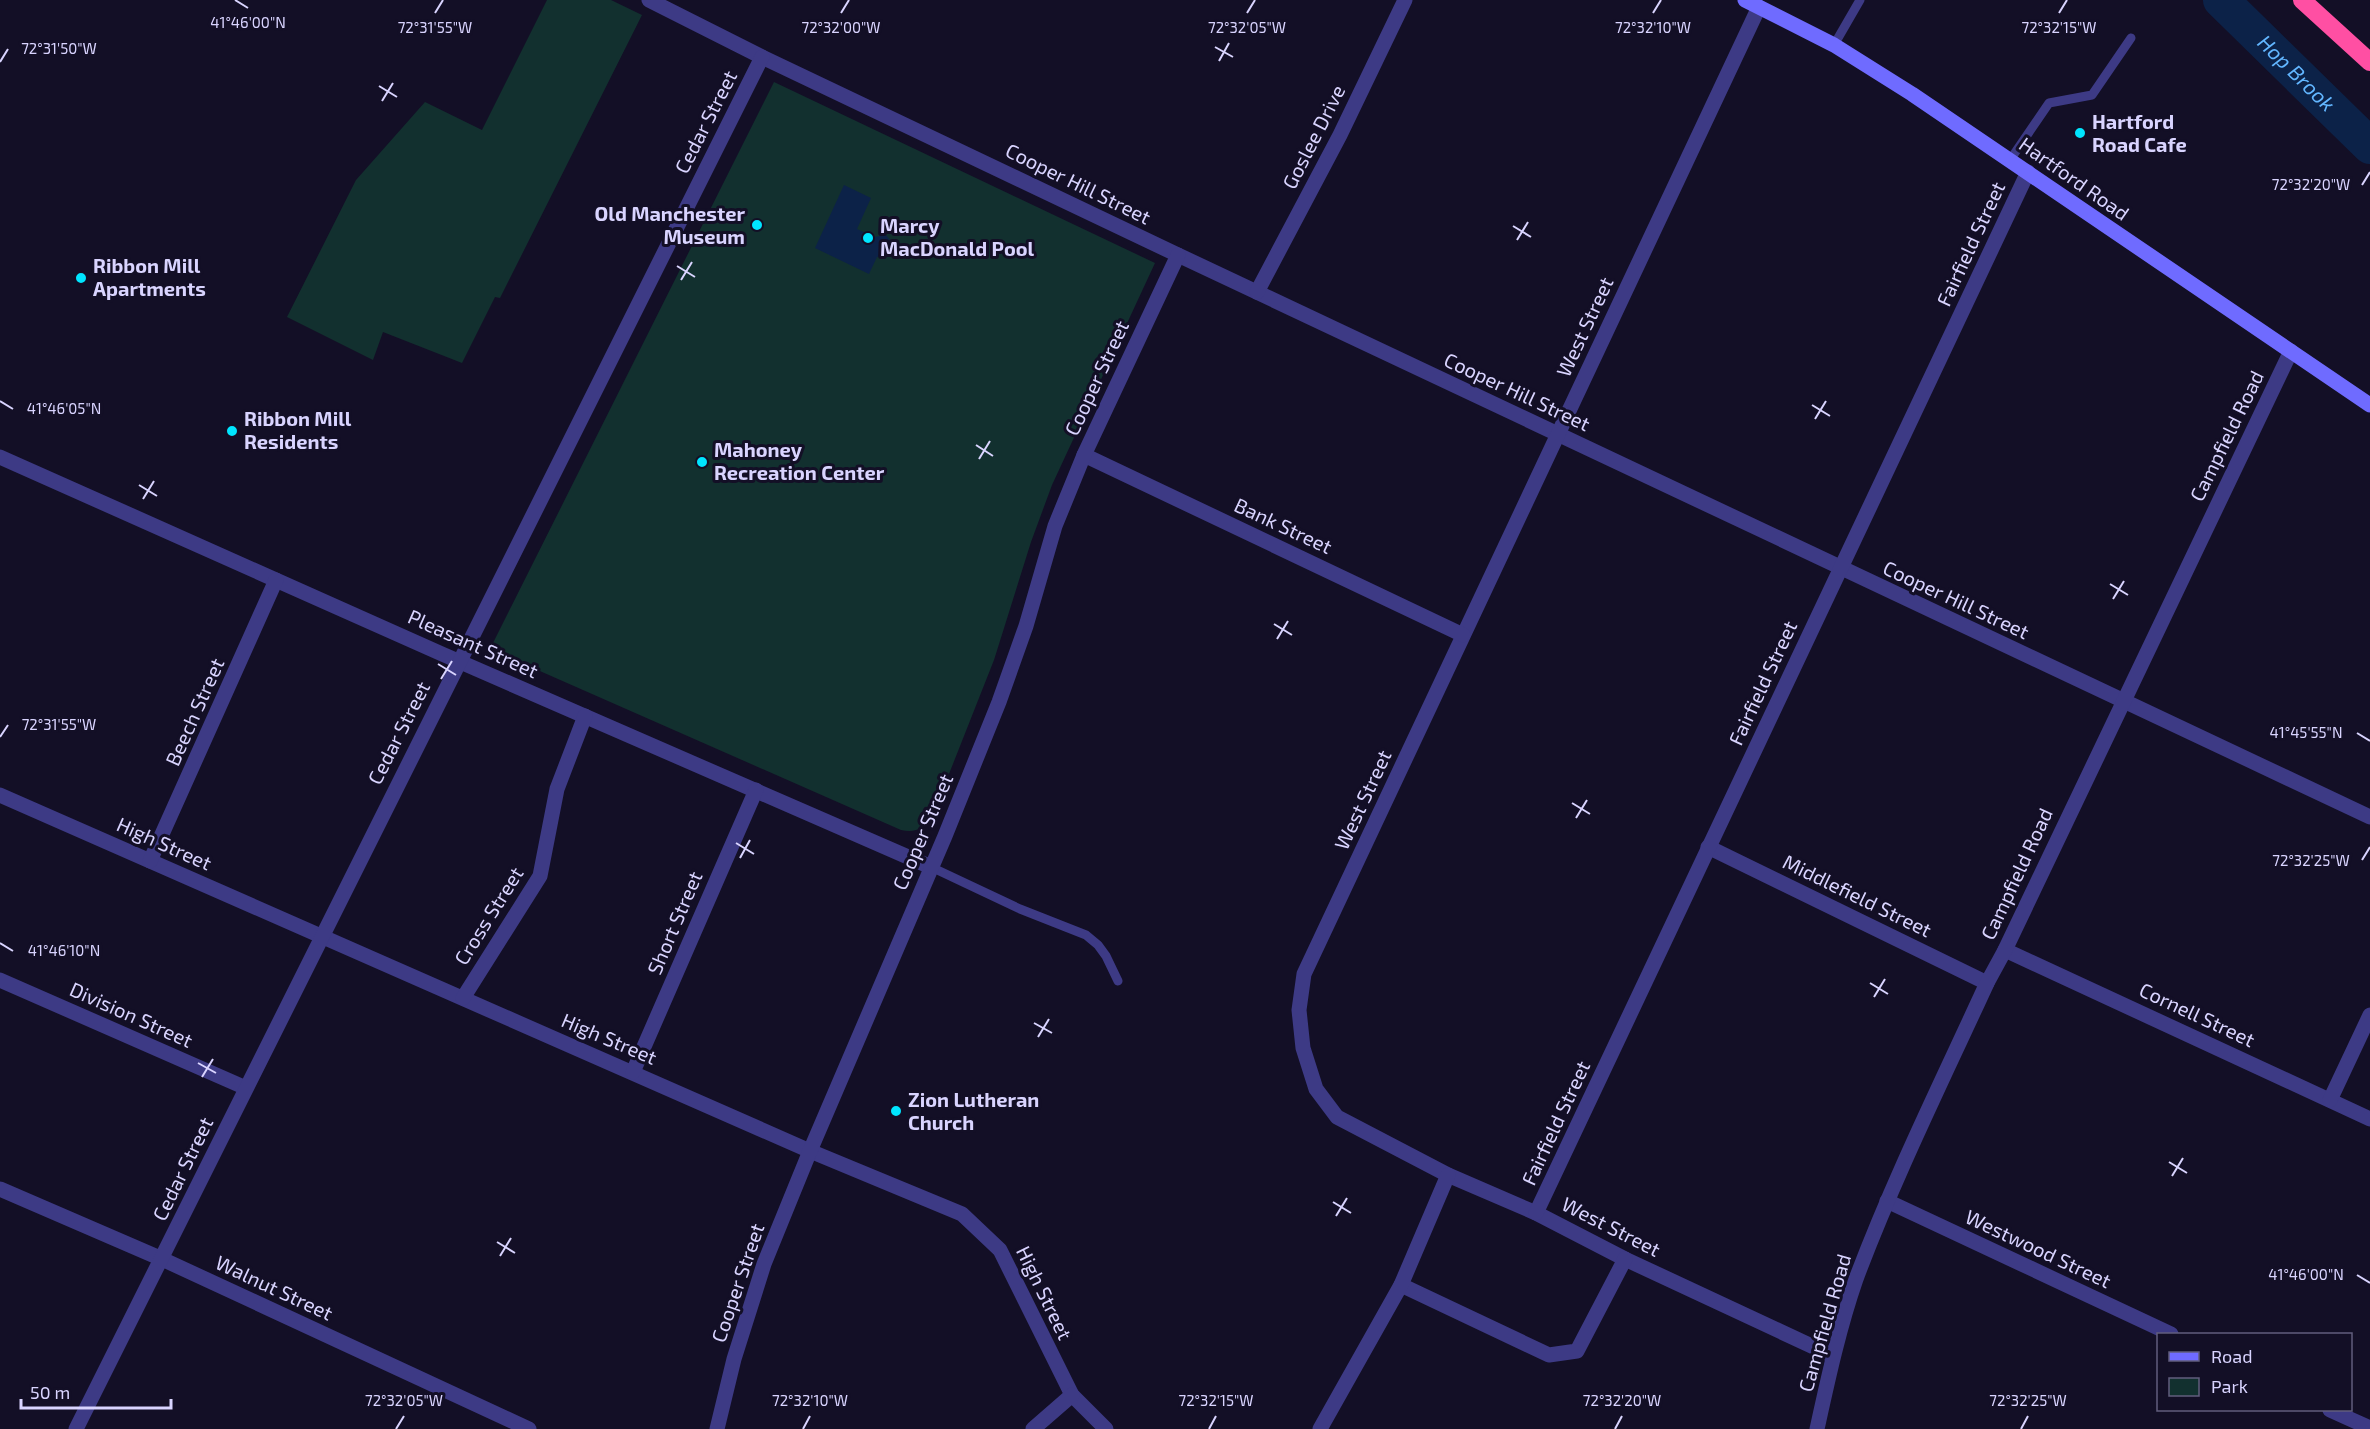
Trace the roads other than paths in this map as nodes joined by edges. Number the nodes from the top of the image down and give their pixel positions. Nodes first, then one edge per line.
1 (649, 0) edge
2 (1405, 0) edge
3 (1745, 0) edge
4 (1860, 0) edge
5 (2302, 0) edge
6 (1760, 7) junction
7 (2131, 38) dead end
8 (1834, 45) junction
9 (762, 57) junction
10 (2370, 62) edge
11 (2010, 160) junction
12 (2028, 172) junction
13 (1178, 255) junction
14 (1257, 292) junction
15 (2291, 351) junction
16 (2370, 405) edge
17 (1558, 434) junction
18 (1084, 455) junction
19 (0, 457) edge
20 (1840, 568) junction
21 (276, 580) junction
22 (1463, 635) junction
23 (459, 661) junction
24 (2122, 702) junction
25 (585, 716) junction
26 (756, 790) junction
27 (0, 795) edge
28 (2370, 817) edge
29 (1708, 847) junction
30 (150, 861) junction
31 (932, 867) junction
32 (322, 936) junction
33 (2005, 950) junction
34 (0, 980) edge
35 (1118, 981) dead end
36 (1987, 983) junction
37 (463, 998) junction
38 (2370, 1015) edge
39 (633, 1072) junction
40 (246, 1088) junction
41 (2330, 1100) junction
42 (2370, 1119) edge
43 (810, 1150) junction
44 (1448, 1175) junction
45 (0, 1189) edge
46 (1887, 1201) junction
47 (1536, 1213) junction
48 (162, 1259) junction
49 (1624, 1259) junction
50 (1401, 1286) junction
51 (2167, 1333) edge
52 (1833, 1356) junction
53 (1072, 1395) junction
54 (2332, 1411) edge
55 (2370, 1428) edge
56 (76, 1429) edge
57 (529, 1429) edge
58 (717, 1429) edge
59 (1033, 1429) edge
60 (1106, 1429) edge
61 (1320, 1429) edge
62 (1817, 1429) edge

1 - 9 street, Cooper Hill Street
2 - 14 street, Goslee Drive
3 - 6 main road, Hartford Road
4 - 8 lane
5 - 10 highway
6 - 8 main road, Hartford Road
6 - 17 street, West Street
7 - 11 lane
8 - 11 main road, Hartford Road
9 - 13 street, Cooper Hill Street
9 - 23 street, Cedar Street
11 - 12 main road, Hartford Road
12 - 15 main road, Hartford Road
12 - 20 street, Fairfield Street
13 - 14 street, Cooper Hill Street
13 - 18 street, Cooper Street
14 - 17 street, Cooper Hill Street
15 - 16 main road, Hartford Road
15 - 24 street, Campfield Road
17 - 20 street, Cooper Hill Street
17 - 22 street, West Street
18 - 22 street, Bank Street
18 - 31 street, Cooper Street
19 - 21 street, Pleasant Street
20 - 24 street, Cooper Hill Street
20 - 29 street, Fairfield Street
21 - 23 street, Pleasant Street
21 - 30 street, Beech Street
22 - 44 street, West Street
23 - 25 street, Pleasant Street
23 - 32 street, Cedar Street
24 - 28 street, Cooper Hill Street
24 - 33 street, Campfield Road
25 - 26 street, Pleasant Street
25 - 37 street, Cross Street
26 - 31 street, Pleasant Street
26 - 39 street, Short Street
27 - 30 street, High Street
29 - 36 street, Middlefield Street
29 - 47 street, Fairfield Street
30 - 32 street, High Street
31 - 35 lane
31 - 43 street, Cooper Street
32 - 37 street, High Street
32 - 40 street, Cedar Street
33 - 36 street, Campfield Road
33 - 41 street, Cornell Street
34 - 40 street, Division Street
36 - 46 street, Campfield Road
37 - 39 street, High Street
38 - 41 street
39 - 43 street, High Street
40 - 48 street, Cedar Street
41 - 42 street, Cornell Street
43 - 53 street, High Street
43 - 58 street, Cooper Street
44 - 47 street, West Street
44 - 50 street
45 - 48 street, Walnut Street
46 - 51 street, Westwood Street
46 - 52 street, Campfield Road
47 - 49 street, West Street
48 - 56 street, Cedar Street
48 - 57 street, Walnut Street
49 - 50 street
49 - 52 street, West Street
50 - 61 street
52 - 62 street, Campfield Road
53 - 59 street
53 - 60 street, High Street
54 - 55 street

